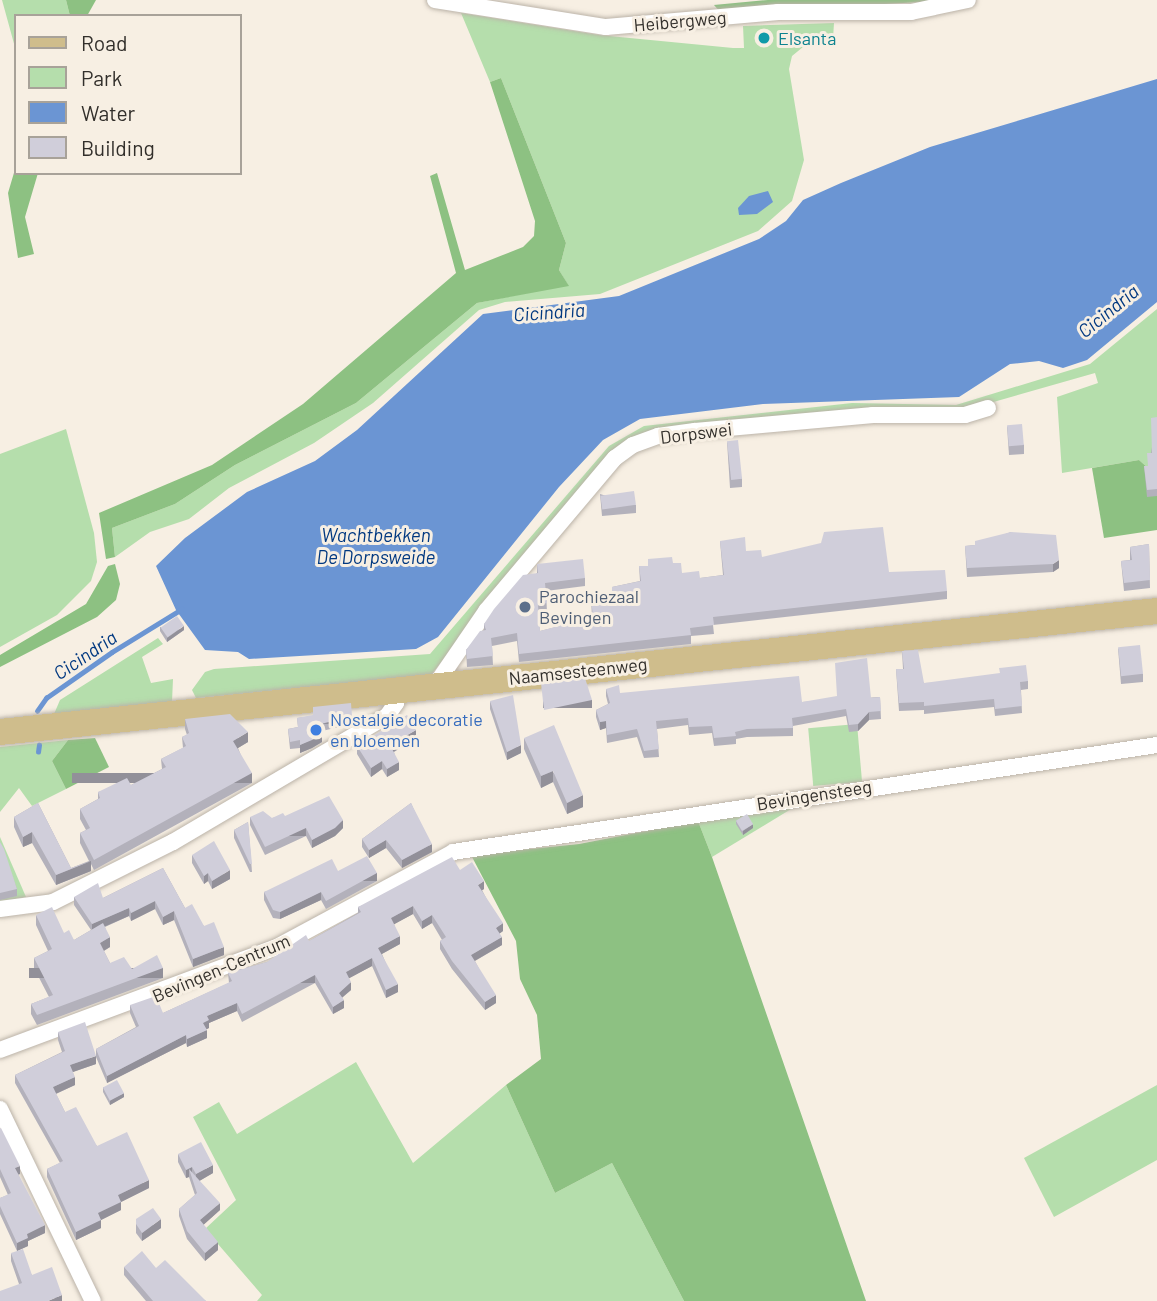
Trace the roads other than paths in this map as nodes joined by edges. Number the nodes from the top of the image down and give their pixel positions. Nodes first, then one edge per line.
1 (435, 0) edge
2 (968, 0) edge
3 (988, 408) dead end
4 (1157, 611) edge
5 (434, 687) junction
6 (396, 691) junction
7 (0, 733) edge
8 (1157, 745) edge
9 (471, 848) joint
10 (0, 909) edge
11 (0, 1050) edge
12 (0, 1109) edge
13 (93, 1301) edge

1 - 2 street, Heibergweg
3 - 5 street, Dorpswei
4 - 5 main road, Naamsesteenweg
5 - 6 main road, Naamsesteenweg
6 - 7 main road, Naamsesteenweg
6 - 10 street
8 - 9 street, Bevingensteeg
9 - 11 street, Bevingen-Centrum
12 - 13 street

